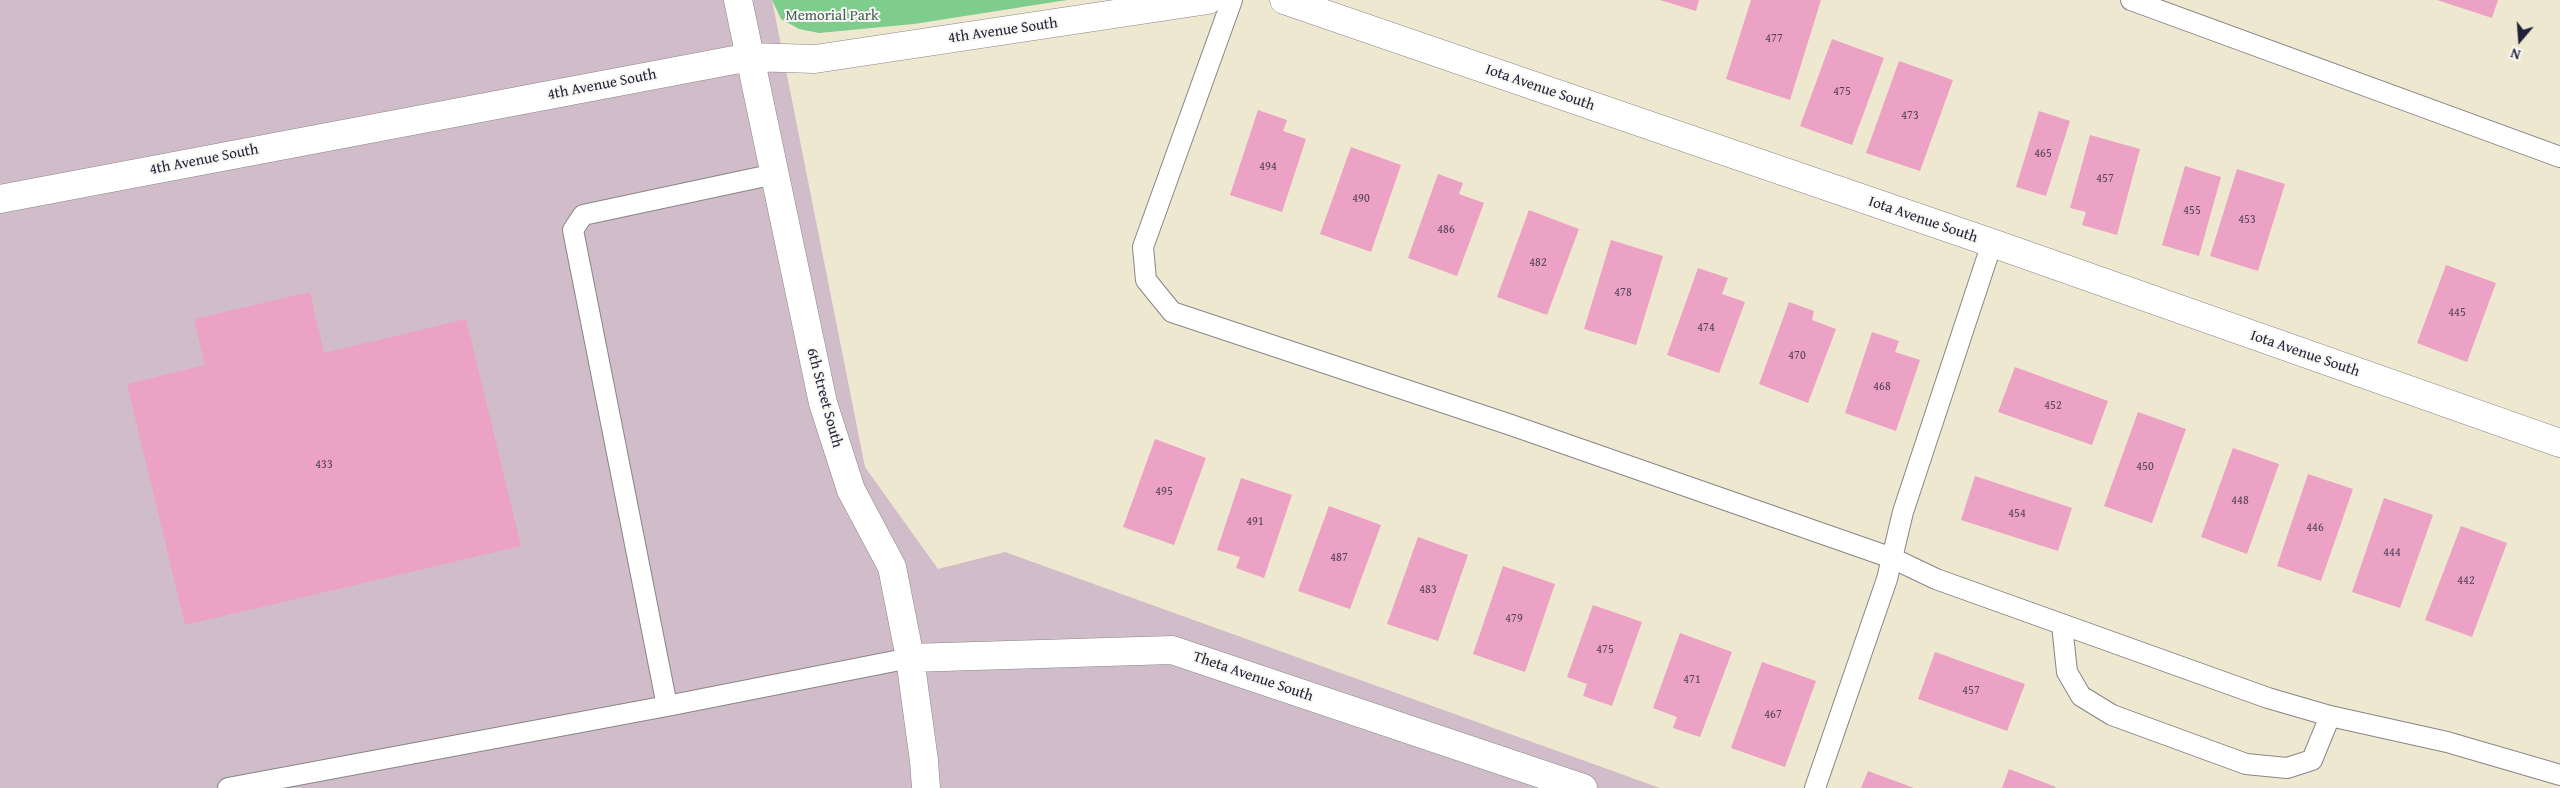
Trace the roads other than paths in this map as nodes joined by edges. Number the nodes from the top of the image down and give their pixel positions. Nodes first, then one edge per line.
1 (738, 0) edge
2 (1208, 0) edge
3 (1232, 0) edge
4 (1284, 0) edge
5 (2131, 0) edge
6 (750, 57) junction
7 (2560, 157) edge
8 (775, 174) junction
9 (0, 199) edge
10 (1992, 244) junction
11 (2560, 444) edge
12 (1892, 558) junction
13 (2062, 625) junction
14 (910, 658) junction
15 (667, 706) junction
16 (2330, 716) junction
17 (2560, 775) edge
18 (228, 788) edge
19 (926, 788) edge
20 (1583, 788) edge
21 (1815, 788) edge

1 - 6 street, 6th Street South
2 - 6 street, 4th Avenue South
3 - 12 lane
4 - 10 street, Iota Avenue South
5 - 7 lane
6 - 8 street, 6th Street South
6 - 9 street, 4th Avenue South
8 - 14 street, 6th Street South
8 - 15 lane
10 - 11 street, Iota Avenue South
10 - 12 lane
12 - 13 lane
12 - 21 lane
13 - 16 lane
13 - 16 lane
14 - 15 lane
14 - 19 street, 6th Street South
14 - 20 street, Theta Avenue South
15 - 18 lane
16 - 17 lane

